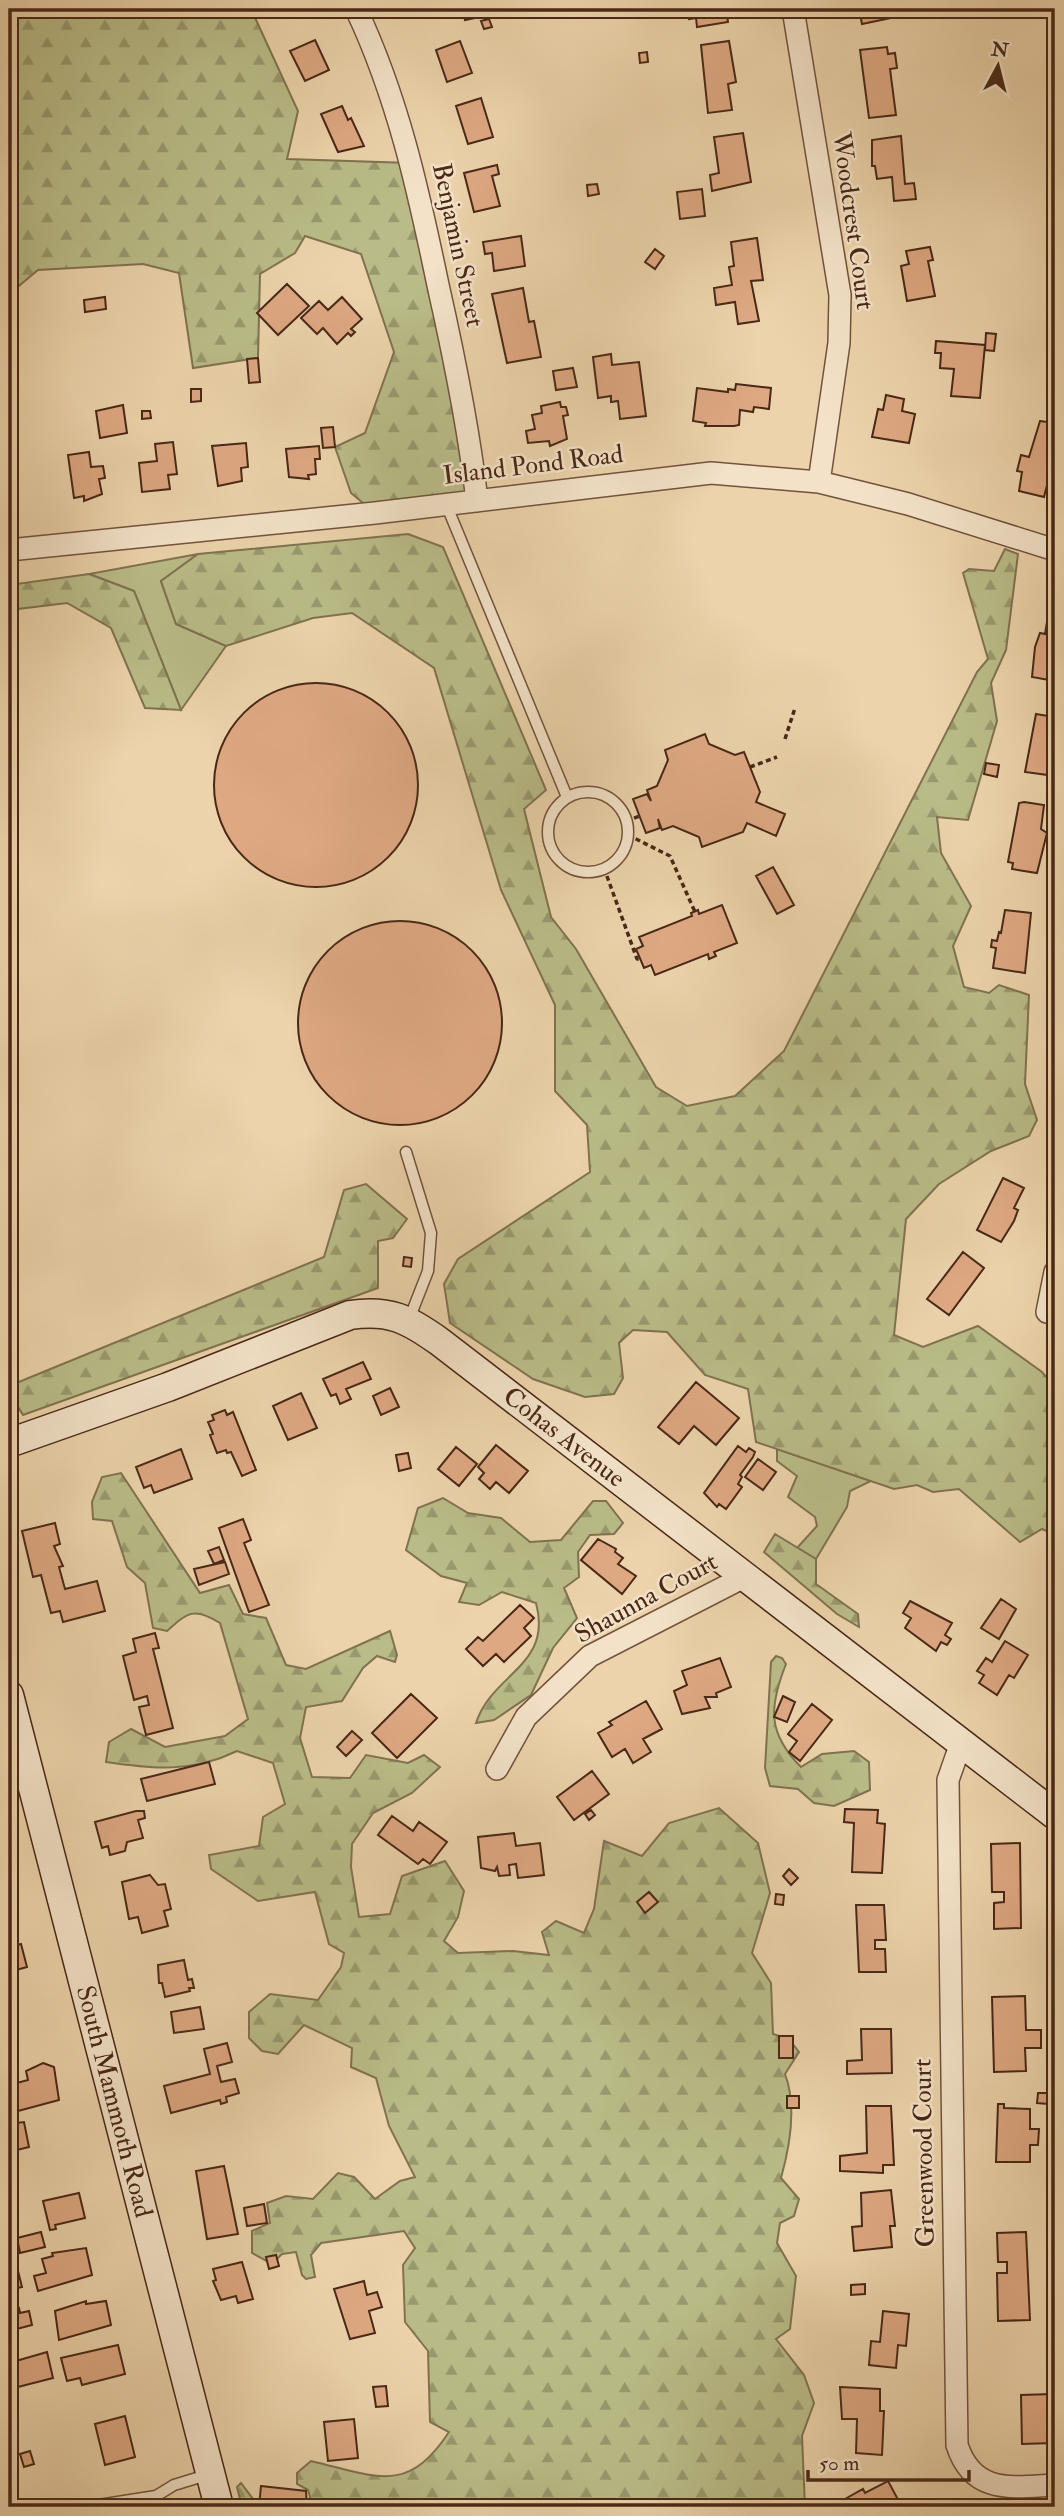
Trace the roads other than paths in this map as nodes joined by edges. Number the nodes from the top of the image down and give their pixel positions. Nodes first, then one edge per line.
1 (356, 9) edge
2 (793, 9) edge
3 (819, 482) junction
4 (477, 501) junction
5 (446, 505) junction
6 (9, 550) edge
7 (1055, 550) edge
8 (567, 797) junction
9 (406, 1152) dead end
10 (1055, 1272) edge
11 (1048, 1312) dead end
12 (408, 1322) junction
13 (9, 1443) edge
14 (746, 1576) junction
15 (9, 1695) edge
16 (961, 1743) junction
17 (497, 1769) dead end
18 (1055, 1815) edge
19 (211, 2473) junction
20 (1055, 2485) edge
21 (156, 2496) junction
22 (86, 2507) edge
23 (153, 2507) edge
24 (219, 2507) edge

1 - 4 street, Benjamin Street
2 - 3 street, Woodcrest Court
3 - 4 street, Island Pond Road
3 - 7 street, Island Pond Road
4 - 5 street, Island Pond Road
5 - 6 street, Island Pond Road
5 - 8 lane
8 - 8 lane
9 - 12 lane
10 - 11 street
12 - 13 street, Cohas Avenue
12 - 14 street, Cohas Avenue
14 - 16 street, Cohas Avenue
14 - 17 street, Shaunna Court
15 - 19 street, South Mammoth Road
16 - 18 street, Cohas Avenue
16 - 20 street, Greenwood Court
19 - 21 lane
19 - 24 street, South Mammoth Road
21 - 22 lane
21 - 23 lane

